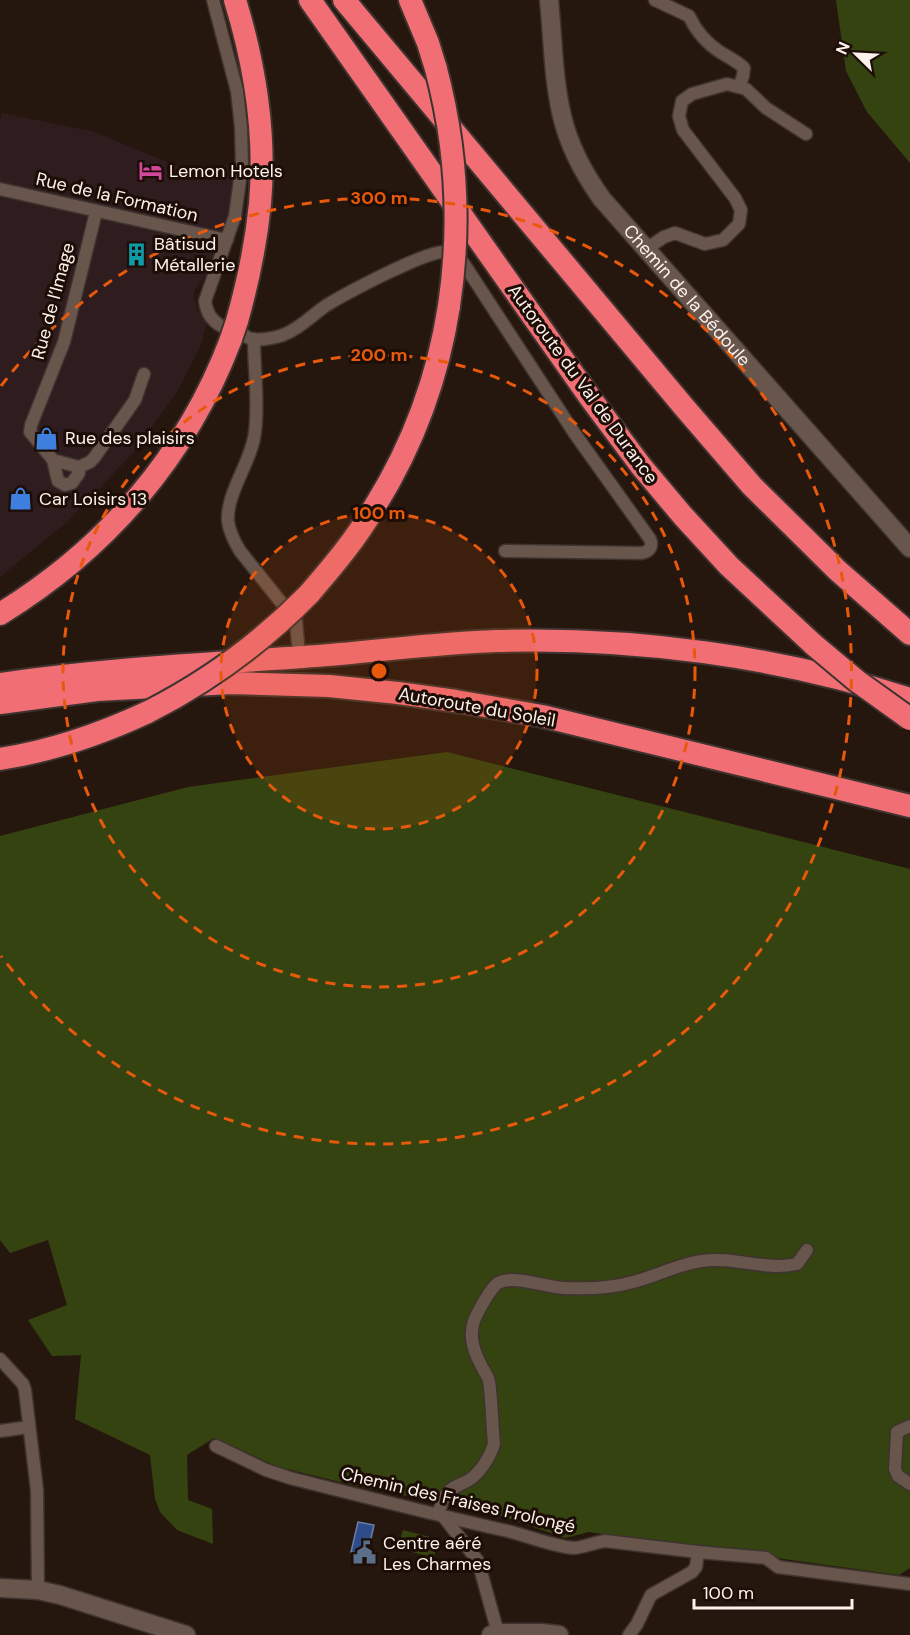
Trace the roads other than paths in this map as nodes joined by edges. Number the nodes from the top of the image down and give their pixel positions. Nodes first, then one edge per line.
1 (213, 0) edge
2 (235, 0) edge
3 (310, 0) edge
4 (344, 0) edge
5 (410, 0) edge
6 (549, 0) edge
7 (558, 0) edge
8 (655, 0) edge
9 (739, 87) junction
10 (806, 134) dead end
11 (0, 189) edge
12 (96, 212) junction
13 (227, 240) junction
14 (650, 247) junction
15 (237, 332) junction
16 (144, 374) dead end
17 (53, 460) junction
18 (79, 466) junction
19 (910, 536) edge
20 (910, 548) edge
21 (505, 551) dead end
22 (0, 614) edge
23 (910, 634) edge
24 (298, 644) tunnel mouth
25 (0, 684) edge
26 (910, 699) edge
27 (0, 703) edge
28 (910, 719) edge
29 (0, 759) edge
30 (910, 806) edge
31 (807, 1250) dead end
32 (0, 1359) edge
33 (910, 1426) edge
34 (29, 1427) junction
35 (0, 1431) edge
36 (216, 1446) dead end
37 (910, 1484) edge
38 (440, 1515) junction
39 (698, 1552) junction
40 (910, 1584) edge
41 (0, 1588) edge
42 (38, 1590) junction
43 (494, 1634) edge
44 (186, 1635) edge
45 (559, 1635) edge
46 (628, 1635) edge

1 - 13 street
2 - 15 highway
3 - 28 highway, Autoroute du Val de Durance, bridge
4 - 23 highway
5 - 29 highway, bridge
6 - 14 street, Chemin de la Bédoule
7 - 14 street, Chemin de la Bédoule
8 - 9 street
9 - 10 street
9 - 14 street
11 - 12 street, Rue de la Formation
12 - 13 street, Rue de la Formation
12 - 17 street, Rue de l’Image
13 - 15 street
14 - 19 street, Chemin de la Bédoule
14 - 20 street, Chemin de la Bédoule
15 - 21 street
15 - 22 highway
15 - 24 street
16 - 18 street, Rue de l’Image
17 - 18 street
17 - 18 street, Rue de l’Image
25 - 26 highway
27 - 30 highway, Autoroute du Soleil
31 - 38 street
32 - 34 street
33 - 37 street
34 - 35 street
34 - 42 street
36 - 38 street, Chemin des Fraises Prolongé
38 - 39 street, Chemin des Fraises Prolongé
38 - 43 street
39 - 40 street, Chemin des Fraises Prolongé
39 - 46 street
41 - 42 street
42 - 44 street
43 - 45 street

